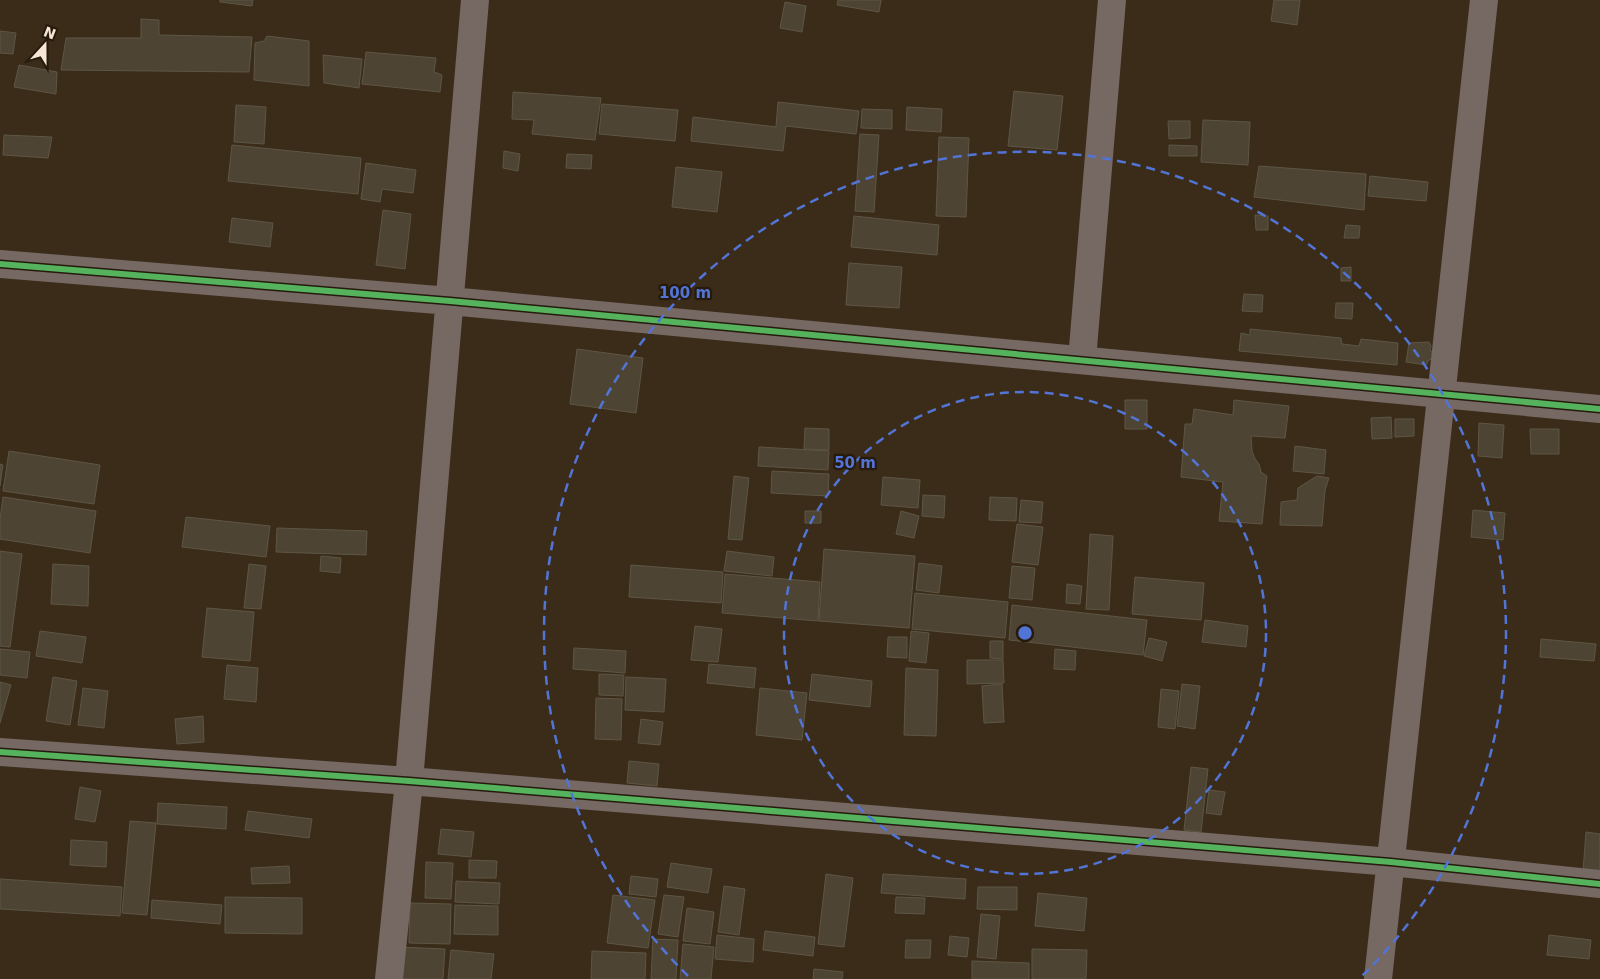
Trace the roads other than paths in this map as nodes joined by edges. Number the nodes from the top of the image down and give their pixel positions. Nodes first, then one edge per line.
1 (476, 0) edge
2 (1112, 0) edge
3 (1484, 0) edge
4 (0, 264) edge
5 (450, 301) junction
6 (1082, 360) junction
7 (1442, 394) junction
8 (1600, 409) edge
9 (0, 752) edge
10 (409, 781) junction
11 (1391, 862) junction
12 (1600, 884) edge
13 (389, 979) edge
14 (1378, 979) edge

1 - 5 street
2 - 6 street
3 - 7 street
4 - 5 street
5 - 6 street
5 - 10 street
6 - 7 street
7 - 8 street
7 - 11 street
9 - 10 street
10 - 11 street
10 - 13 street
11 - 12 street
11 - 14 street

